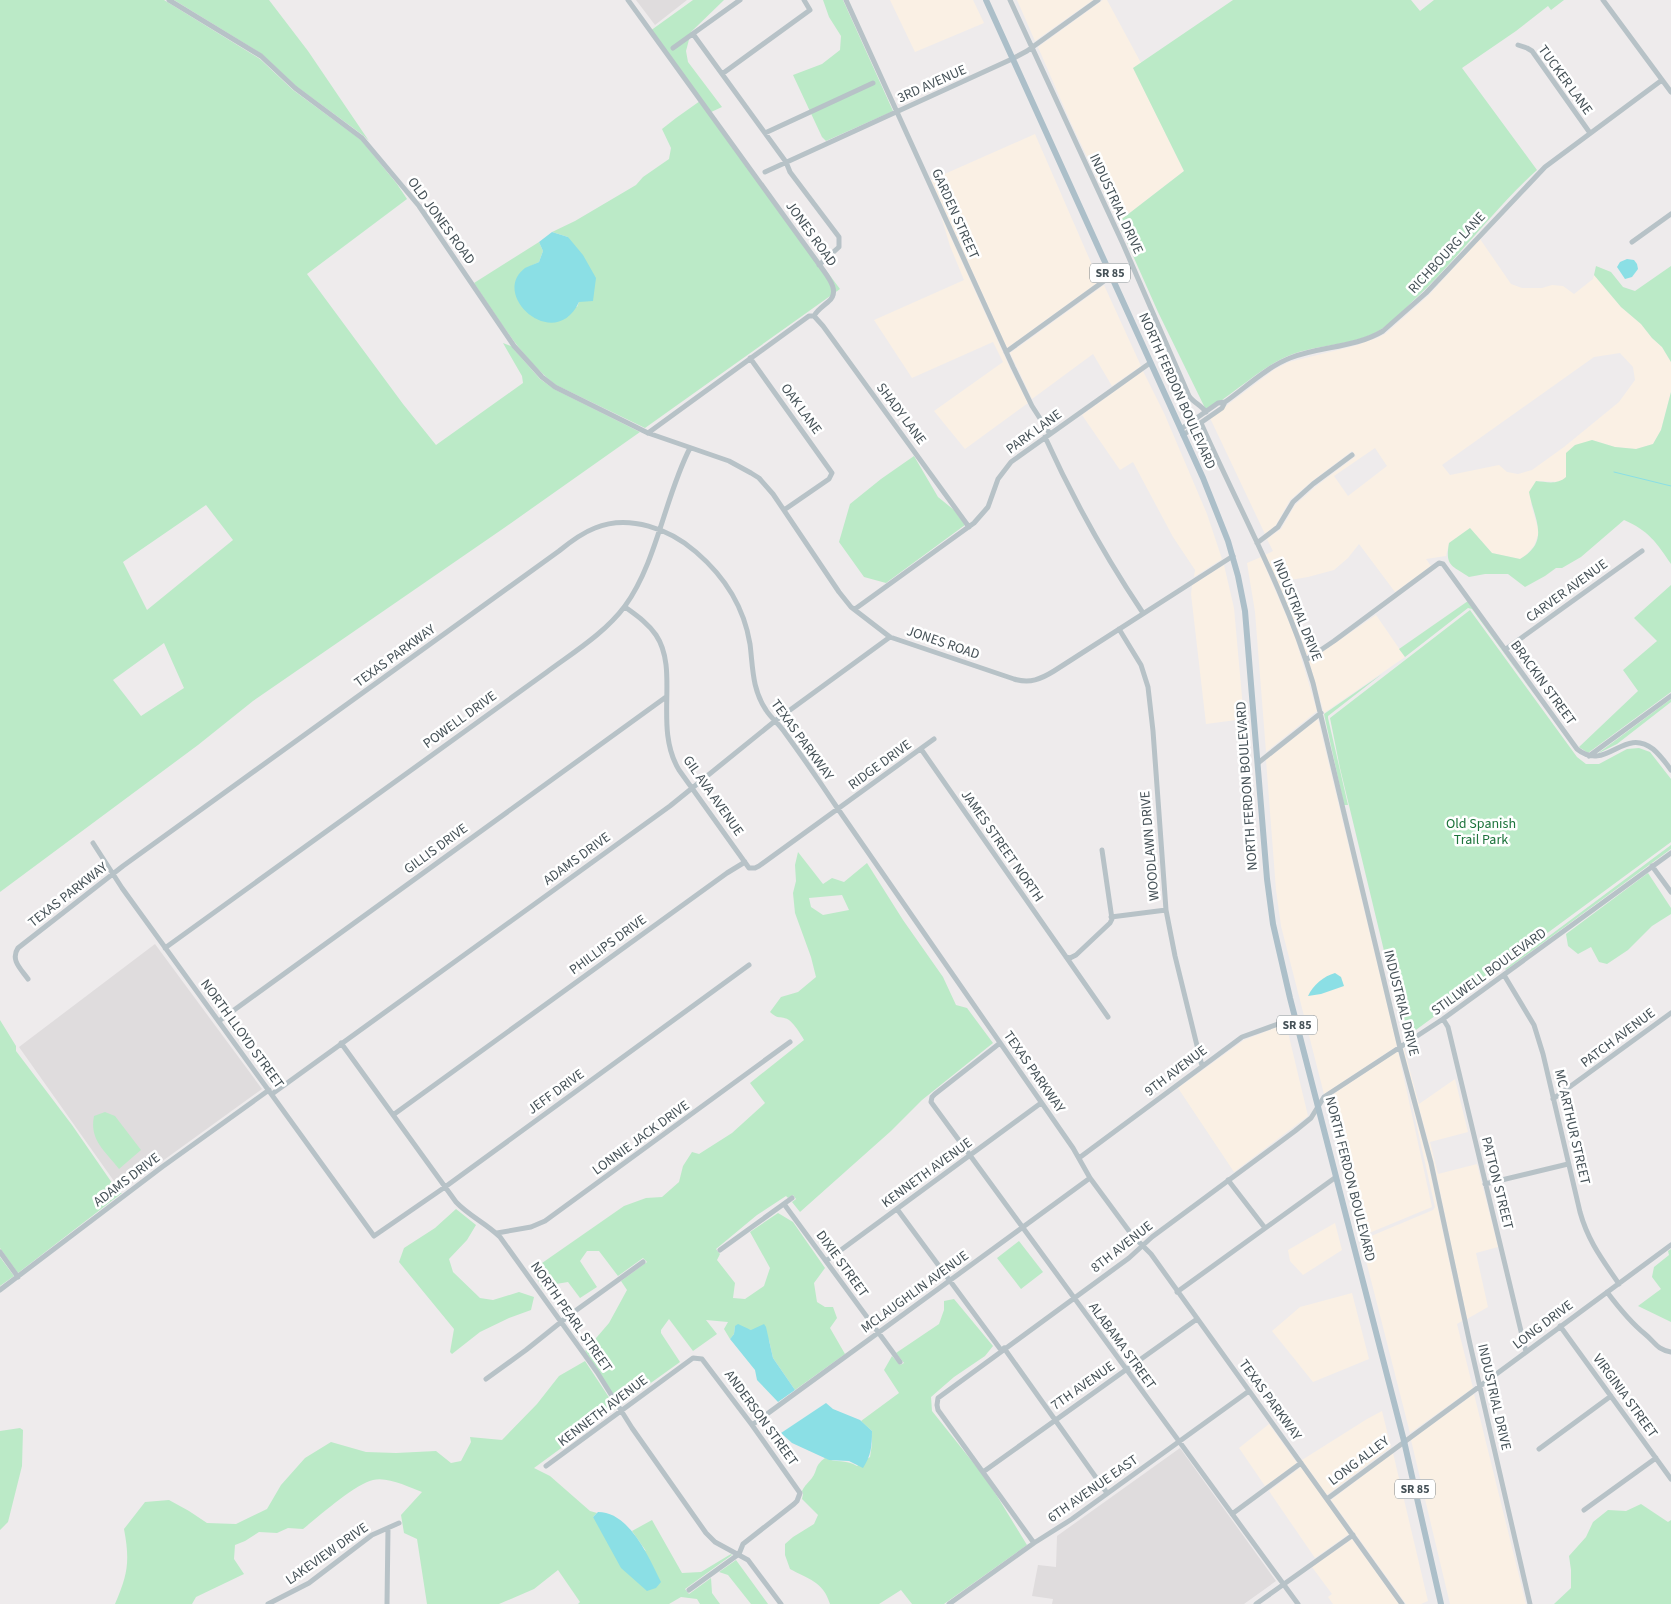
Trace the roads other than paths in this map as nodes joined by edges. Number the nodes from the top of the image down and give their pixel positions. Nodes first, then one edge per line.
1 (169, 0) edge
2 (628, 0) edge
3 (740, 0) edge
4 (804, 0) edge
5 (846, 0) edge
6 (986, 0) edge
7 (1010, 0) edge
8 (1098, 0) edge
9 (1604, 0) edge
10 (693, 34) junction
11 (1518, 45) dead end
12 (673, 48) dead end
13 (1032, 48) junction
14 (1012, 59) junction
15 (722, 74) junction
16 (1662, 80) junction
17 (873, 82) dead end
18 (1671, 92) edge
19 (897, 112) junction
20 (764, 133) junction
21 (1590, 134) junction
22 (786, 162) junction
23 (765, 172) dead end
24 (1671, 214) edge
25 (1632, 242) dead end
26 (819, 265) junction
27 (1132, 265) junction
28 (1111, 276) junction
29 (814, 316) junction
30 (1006, 352) junction
31 (750, 358) junction
32 (1150, 362) junction
33 (1225, 402) junction
34 (1206, 412) junction
35 (1201, 423) junction
36 (1182, 432) junction
37 (648, 433) junction
38 (1048, 436) junction
39 (690, 448) junction
40 (1352, 455) dead end
41 (784, 510) junction
42 (969, 526) junction
43 (660, 529) junction
44 (1257, 543) junction
45 (1642, 551) dead end
46 (1233, 556) junction
47 (625, 607) junction
48 (855, 609) junction
49 (1143, 613) junction
50 (1119, 629) junction
51 (890, 637) junction
52 (1506, 650) junction
53 (1306, 660) junction
54 (1671, 696) edge
55 (666, 697) junction
56 (1320, 713) junction
57 (775, 721) junction
58 (934, 739) dead end
59 (921, 749) junction
60 (1589, 756) junction
61 (1258, 763) junction
62 (1671, 770) edge
63 (692, 788) junction
64 (838, 809) junction
65 (93, 843) dead end
66 (1102, 850) dead end
67 (1671, 853) edge
68 (746, 862) junction
69 (1652, 866) junction
70 (113, 875) junction
71 (1671, 892) edge
72 (1166, 910) junction
73 (1111, 917) junction
74 (165, 948) junction
75 (1065, 956) junction
76 (749, 965) dead end
77 (1504, 975) junction
78 (28, 979) dead end
79 (1671, 1013) edge
80 (1108, 1017) dead end
81 (1295, 1018) junction
82 (1443, 1019) junction
83 (219, 1021) junction
84 (790, 1042) dead end
85 (341, 1043) junction
86 (1000, 1043) junction
87 (1400, 1048) junction
88 (1202, 1066) junction
89 (270, 1092) junction
90 (1553, 1100) junction
91 (1041, 1102) junction
92 (1318, 1105) junction
93 (393, 1114) junction
94 (969, 1155) junction
95 (1079, 1158) junction
96 (1568, 1164) junction
97 (1336, 1177) junction
98 (1090, 1178) junction
99 (1228, 1180) junction
100 (1486, 1184) junction
101 (445, 1187) junction
102 (792, 1198) dead end
103 (784, 1204) junction
104 (897, 1209) junction
105 (1022, 1228) junction
106 (1265, 1228) junction
107 (496, 1233) junction
108 (374, 1236) joint
109 (1143, 1245) junction
110 (1671, 1246) edge
111 (720, 1250) dead end
112 (0, 1252) edge
113 (826, 1261) junction
114 (643, 1262) dead end
115 (18, 1277) junction
116 (950, 1280) junction
117 (1619, 1284) junction
118 (0, 1290) edge
119 (1177, 1292) junction
120 (1607, 1292) junction
121 (1073, 1298) junction
122 (1196, 1318) junction
123 (561, 1323) junction
124 (1560, 1326) junction
125 (878, 1333) junction
126 (1002, 1349) junction
127 (1526, 1352) junction
128 (1671, 1352) edge
129 (699, 1358) joint
130 (900, 1362) dead end
131 (1126, 1369) junction
132 (486, 1379) dead end
133 (1480, 1386) junction
134 (1249, 1390) junction
135 (1611, 1396) junction
136 (621, 1411) junction
137 (1055, 1420) junction
138 (752, 1426) junction
139 (1404, 1441) junction
140 (1179, 1442) junction
141 (1539, 1449) dead end
142 (1656, 1458) junction
143 (1301, 1464) junction
144 (546, 1466) dead end
145 (1671, 1468) edge
146 (1665, 1471) junction
147 (983, 1472) junction
148 (1671, 1479) edge
149 (1107, 1493) junction
150 (1327, 1499) junction
151 (1584, 1510) dead end
152 (1232, 1514) junction
153 (399, 1523) dead end
154 (388, 1528) junction
155 (1353, 1535) junction
156 (1034, 1543) junction
157 (739, 1554) junction
158 (1283, 1584) junction
159 (689, 1590) dead end
160 (268, 1604) edge
161 (387, 1604) edge
162 (781, 1604) edge
163 (949, 1604) edge
164 (1256, 1604) edge
165 (1298, 1604) edge
166 (1402, 1604) edge
167 (1441, 1604) edge
168 (1530, 1604) edge

1 - 37 street, OLD JONES ROAD
2 - 26 street, JONES ROAD
3 - 10 street
4 - 15 street
5 - 19 street, GARDEN STREET
6 - 14 main road, NORTH FERDON BOULEVARD / SR 85
7 - 13 street, INDUSTRIAL DRIVE
8 - 13 street, 3RD AVENUE
9 - 16 street
10 - 12 street
10 - 15 street
11 - 21 street, TUCKER LANE
13 - 14 street, 3RD AVENUE
13 - 27 street, INDUSTRIAL DRIVE
14 - 19 street, 3RD AVENUE
14 - 28 main road, NORTH FERDON BOULEVARD / SR 85
15 - 20 street
16 - 18 street
16 - 21 street, RICHBOURG LANE
17 - 20 street
19 - 22 street, 3RD AVENUE
19 - 30 street, GARDEN STREET
20 - 22 street
21 - 33 street, RICHBOURG LANE
22 - 23 street, 3RD AVENUE
22 - 26 street
24 - 25 street
26 - 29 street, JONES ROAD
27 - 28 street
27 - 34 street, INDUSTRIAL DRIVE
28 - 30 street
28 - 32 main road, NORTH FERDON BOULEVARD / SR 85
29 - 31 street, JONES ROAD
29 - 42 street, SHADY LANE
30 - 38 street, GARDEN STREET
31 - 37 street, JONES ROAD
31 - 41 street, OAK LANE
32 - 36 main road, NORTH FERDON BOULEVARD / SR 85
32 - 38 street, PARK LANE
33 - 34 street, RICHBOURG LANE
33 - 35 street, RICHBOURG LANE
34 - 36 street, RICHBOURG LANE
35 - 36 street, RICHBOURG LANE
35 - 44 street, INDUSTRIAL DRIVE
36 - 46 main road, NORTH FERDON BOULEVARD / SR 85
37 - 39 street, OLD JONES ROAD
38 - 42 street, PARK LANE
38 - 49 street, GARDEN STREET
39 - 41 street, JONES ROAD
39 - 43 street, POWELL DRIVE
40 - 44 street
41 - 48 street, JONES ROAD
42 - 48 street, PARK LANE
43 - 47 street, POWELL DRIVE
43 - 57 street, TEXAS PARKWAY
43 - 70 street, TEXAS PARKWAY
44 - 53 street, INDUSTRIAL DRIVE
45 - 52 street, CARVER AVENUE
46 - 49 street, JONES ROAD
46 - 61 main road, NORTH FERDON BOULEVARD / SR 85
47 - 55 street, GIL AVA AVENUE
47 - 74 street, POWELL DRIVE
48 - 51 street, JONES ROAD
49 - 50 street, JONES ROAD
50 - 51 street, JONES ROAD
50 - 72 street, WOODLAWN DRIVE
51 - 57 street, ADAMS DRIVE
52 - 53 street, BRACKIN STREET
52 - 60 street, BRACKIN STREET
53 - 56 street, INDUSTRIAL DRIVE
54 - 60 street
55 - 63 street, GIL AVA AVENUE
55 - 83 street, GILLIS DRIVE
56 - 61 street
56 - 87 street, INDUSTRIAL DRIVE
57 - 63 street, ADAMS DRIVE
57 - 64 street, TEXAS PARKWAY
58 - 59 street, RIDGE DRIVE
59 - 64 street, RIDGE DRIVE
59 - 75 street, JAMES STREET NORTH
60 - 62 street
61 - 81 main road, NORTH FERDON BOULEVARD / SR 85
63 - 68 street, GIL AVA AVENUE
63 - 85 street, ADAMS DRIVE
64 - 68 street, PHILLIPS DRIVE
64 - 86 street, TEXAS PARKWAY
65 - 70 street, NORTH LLOYD STREET
66 - 73 street
67 - 69 street, STILLWELL BOULEVARD
68 - 93 street, PHILLIPS DRIVE
69 - 71 street
69 - 77 street, STILLWELL BOULEVARD
70 - 74 street, NORTH LLOYD STREET
70 - 78 street, TEXAS PARKWAY
72 - 73 street
72 - 88 street, WOODLAWN DRIVE
73 - 75 street
74 - 83 street, NORTH LLOYD STREET
75 - 80 street, JAMES STREET NORTH
76 - 101 street, JEFF DRIVE
77 - 82 street, STILLWELL BOULEVARD
77 - 90 street, MC ARTHUR STREET
79 - 90 street, PATCH AVENUE
81 - 88 street, 9TH AVENUE
81 - 92 main road, NORTH FERDON BOULEVARD / SR 85
82 - 87 street, STILLWELL BOULEVARD
82 - 100 street, PATTON STREET
83 - 89 street, NORTH LLOYD STREET
84 - 107 street, LONNIE JACK DRIVE
85 - 89 street, ADAMS DRIVE
85 - 93 street, NORTH PEARL STREET
86 - 91 street, TEXAS PARKWAY
86 - 94 street, ALABAMA STREET
87 - 92 street, STILLWELL BOULEVARD
87 - 133 street, INDUSTRIAL DRIVE
88 - 95 street, 9TH AVENUE
89 - 108 street, NORTH LLOYD STREET
89 - 115 street, ADAMS DRIVE
90 - 96 street, MC ARTHUR STREET
91 - 94 street, KENNETH AVENUE
91 - 95 street, TEXAS PARKWAY
92 - 97 main road, NORTH FERDON BOULEVARD / SR 85
92 - 99 street, 8TH AVENUE
93 - 101 street, NORTH PEARL STREET
94 - 104 street, KENNETH AVENUE
94 - 105 street, ALABAMA STREET
95 - 98 street, TEXAS PARKWAY
96 - 100 street
96 - 117 street, MC ARTHUR STREET
97 - 106 street
97 - 139 main road, NORTH FERDON BOULEVARD / SR 85
98 - 105 street, MCLAUGHLIN AVENUE
98 - 109 street, TEXAS PARKWAY
99 - 106 street
99 - 109 street, 8TH AVENUE
100 - 127 street, PATTON STREET
101 - 107 street, NORTH PEARL STREET
101 - 108 street, JEFF DRIVE
102 - 103 street
103 - 111 street
103 - 113 street, DIXIE STREET
104 - 113 street, KENNETH AVENUE
104 - 116 street
105 - 116 street, MCLAUGHLIN AVENUE
105 - 121 street, ALABAMA STREET
106 - 119 street
107 - 123 street, NORTH PEARL STREET
109 - 119 street, TEXAS PARKWAY
109 - 121 street, 8TH AVENUE
110 - 117 street, LONG DRIVE
112 - 115 street
113 - 125 street, DIXIE STREET
114 - 123 street
115 - 118 street, ADAMS DRIVE
116 - 125 street, MCLAUGHLIN AVENUE
116 - 126 street
117 - 120 street, LONG DRIVE
119 - 122 street, TEXAS PARKWAY
120 - 124 street, LONG DRIVE
120 - 128 street
121 - 126 street, 8TH AVENUE
121 - 131 street, ALABAMA STREET
122 - 131 street, 7TH AVENUE
122 - 134 street, TEXAS PARKWAY
123 - 132 street
123 - 136 street, NORTH PEARL STREET
124 - 127 street, LONG DRIVE
124 - 135 street, VIRGINIA STREET
125 - 130 street, DIXIE STREET
125 - 138 street, MCLAUGHLIN AVENUE
126 - 137 street
126 - 147 street, 8TH AVENUE
127 - 133 street, LONG DRIVE
129 - 136 street, KENNETH AVENUE
129 - 138 street, ANDERSON STREET
131 - 137 street, 7TH AVENUE
131 - 140 street, ALABAMA STREET
133 - 139 street, LONG DRIVE
133 - 168 street, INDUSTRIAL DRIVE
134 - 140 street, 6TH AVENUE EAST
134 - 143 street, TEXAS PARKWAY
135 - 141 street
135 - 142 street, VIRGINIA STREET
136 - 144 street, KENNETH AVENUE
136 - 157 street, NORTH PEARL STREET
137 - 147 street, 7TH AVENUE
137 - 149 street
138 - 157 street, ANDERSON STREET
139 - 150 street, LONG ALLEY
139 - 167 main road, NORTH FERDON BOULEVARD / SR 85
140 - 149 street, 6TH AVENUE EAST
140 - 152 street, ALABAMA STREET
142 - 146 street, VIRGINIA STREET
142 - 151 street
143 - 150 street, TEXAS PARKWAY
143 - 152 street
145 - 146 street
146 - 148 street, VIRGINIA STREET
147 - 156 street
149 - 156 street, 6TH AVENUE EAST
150 - 155 street, TEXAS PARKWAY
152 - 158 street, ALABAMA STREET
153 - 154 street, LAKEVIEW DRIVE
154 - 160 street, LAKEVIEW DRIVE
154 - 161 street
155 - 158 street
155 - 166 street, TEXAS PARKWAY
156 - 163 street, 6TH AVENUE EAST
157 - 159 street
157 - 162 street, NORTH PEARL STREET
158 - 164 street
158 - 165 street, ALABAMA STREET

